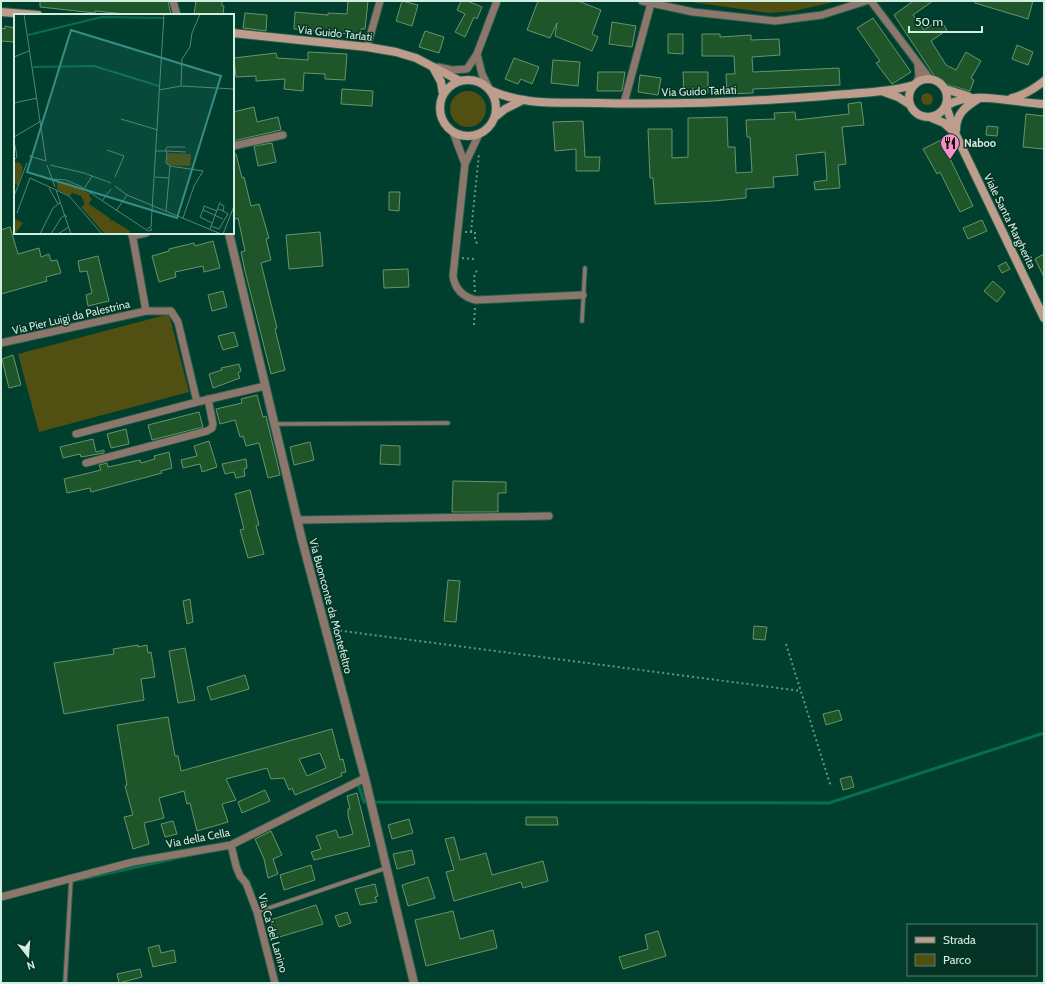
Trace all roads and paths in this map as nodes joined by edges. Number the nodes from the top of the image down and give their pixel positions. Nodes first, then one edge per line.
1 (173, 1) edge
2 (380, 1) edge
3 (497, 1) edge
4 (642, 1) edge
5 (866, 1) edge
6 (871, 1) edge
7 (651, 3) junction
8 (1, 12) edge
9 (26, 14) edge
10 (177, 14) edge
11 (234, 33) edge
12 (367, 47) junction
13 (477, 54) junction
14 (918, 63) junction
15 (433, 66) junction
16 (467, 69) junction
17 (930, 79) junction
18 (460, 81) junction
19 (1044, 81) edge
20 (916, 83) junction
21 (945, 89) junction
22 (490, 90) junction
23 (875, 91) junction
24 (443, 94) junction
25 (978, 99) junction
26 (1004, 99) junction
27 (523, 100) junction
28 (624, 103) junction
29 (909, 104) junction
30 (1044, 104) edge
31 (946, 106) junction
32 (495, 117) junction
33 (932, 118) junction
34 (453, 132) junction
35 (282, 135) dead end
36 (956, 135) junction
37 (478, 137) junction
38 (234, 146) edge
39 (465, 164) junction
40 (458, 231) junction
41 (471, 232) junction
42 (229, 234) edge
43 (132, 235) edge
44 (478, 244) dead end
45 (455, 258) junction
46 (475, 259) dead end
47 (585, 268) dead end
48 (583, 295) junction
49 (146, 311) junction
50 (1044, 318) edge
51 (582, 320) dead end
52 (1, 343) edge
53 (265, 386) junction
54 (208, 399) junction
55 (197, 402) junction
56 (448, 423) dead end
57 (274, 424) junction
58 (76, 434) dead end
59 (86, 464) dead end
60 (549, 516) dead end
61 (298, 520) junction
62 (326, 628) junction
63 (786, 644) dead end
64 (801, 691) junction
65 (365, 778) junction
66 (831, 787) dead end
67 (231, 845) junction
68 (386, 868) junction
69 (71, 878) junction
70 (1, 897) edge
71 (257, 912) junction
72 (65, 983) edge
73 (275, 983) edge
74 (414, 983) edge

1 - 10 street
2 - 12 street
3 - 13 street
4 - 7 street
5 - 7 street
6 - 14 street
7 - 28 street
8 - 9 main road
11 - 12 main road, Via Guido Tarlati
12 - 15 main road, Via Guido Tarlati
13 - 16 street
13 - 22 street
14 - 17 street
14 - 20 street
15 - 16 street
15 - 18 main road, Via Guido Tarlati
15 - 24 main road
16 - 18 street
17 - 20 main road
17 - 21 main road
18 - 22 main road
18 - 24 main road
19 - 26 main road
20 - 23 main road, Via Guido Tarlati
20 - 29 main road
21 - 25 main road
21 - 31 main road, Viale Santa Margherita
22 - 27 main road, Via Guido Tarlati
22 - 32 main road
23 - 28 main road, Via Guido Tarlati
23 - 29 main road, Via Guido Tarlati
24 - 34 main road
25 - 26 main road
25 - 31 main road
25 - 36 main road
26 - 30 main road
27 - 28 main road, Via Guido Tarlati
27 - 32 main road
29 - 33 main road, Viale Santa Margherita
31 - 33 main road
31 - 36 main road, Viale Santa Margherita
32 - 37 main road
33 - 36 main road, Viale Santa Margherita
34 - 37 main road
34 - 39 street
35 - 38 street
36 - 50 main road, Viale Santa Margherita
37 - 39 street
37 - 41 path
39 - 40 street
40 - 41 path
40 - 45 street
41 - 44 path
42 - 53 street, Via Buonconte da Montefeltro
43 - 49 street
45 - 46 path
45 - 48 street
47 - 48 lane
48 - 51 lane
49 - 52 street, Via Pier Luigi da Palestrina
49 - 55 street, Via Pier Luigi da Palestrina
53 - 54 street
53 - 57 street, Via Buonconte da Montefeltro
54 - 55 street
54 - 59 street
55 - 58 street
56 - 57 lane
57 - 61 street, Via Buonconte da Montefeltro
60 - 61 street
61 - 62 street, Via Buonconte da Montefeltro
62 - 64 path
62 - 65 street, Via Buonconte da Montefeltro
63 - 64 path
64 - 66 path
65 - 67 street, Via della Cella
65 - 68 street, Via Buonconte da Montefeltro
67 - 69 street, Via della Cella
67 - 71 street, Via Ca' del Lanino
68 - 71 lane
68 - 74 street, Via Buonconte da Montefeltro
69 - 70 street, Via della Cella
69 - 72 lane
71 - 73 street, Via Ca' del Lanino

